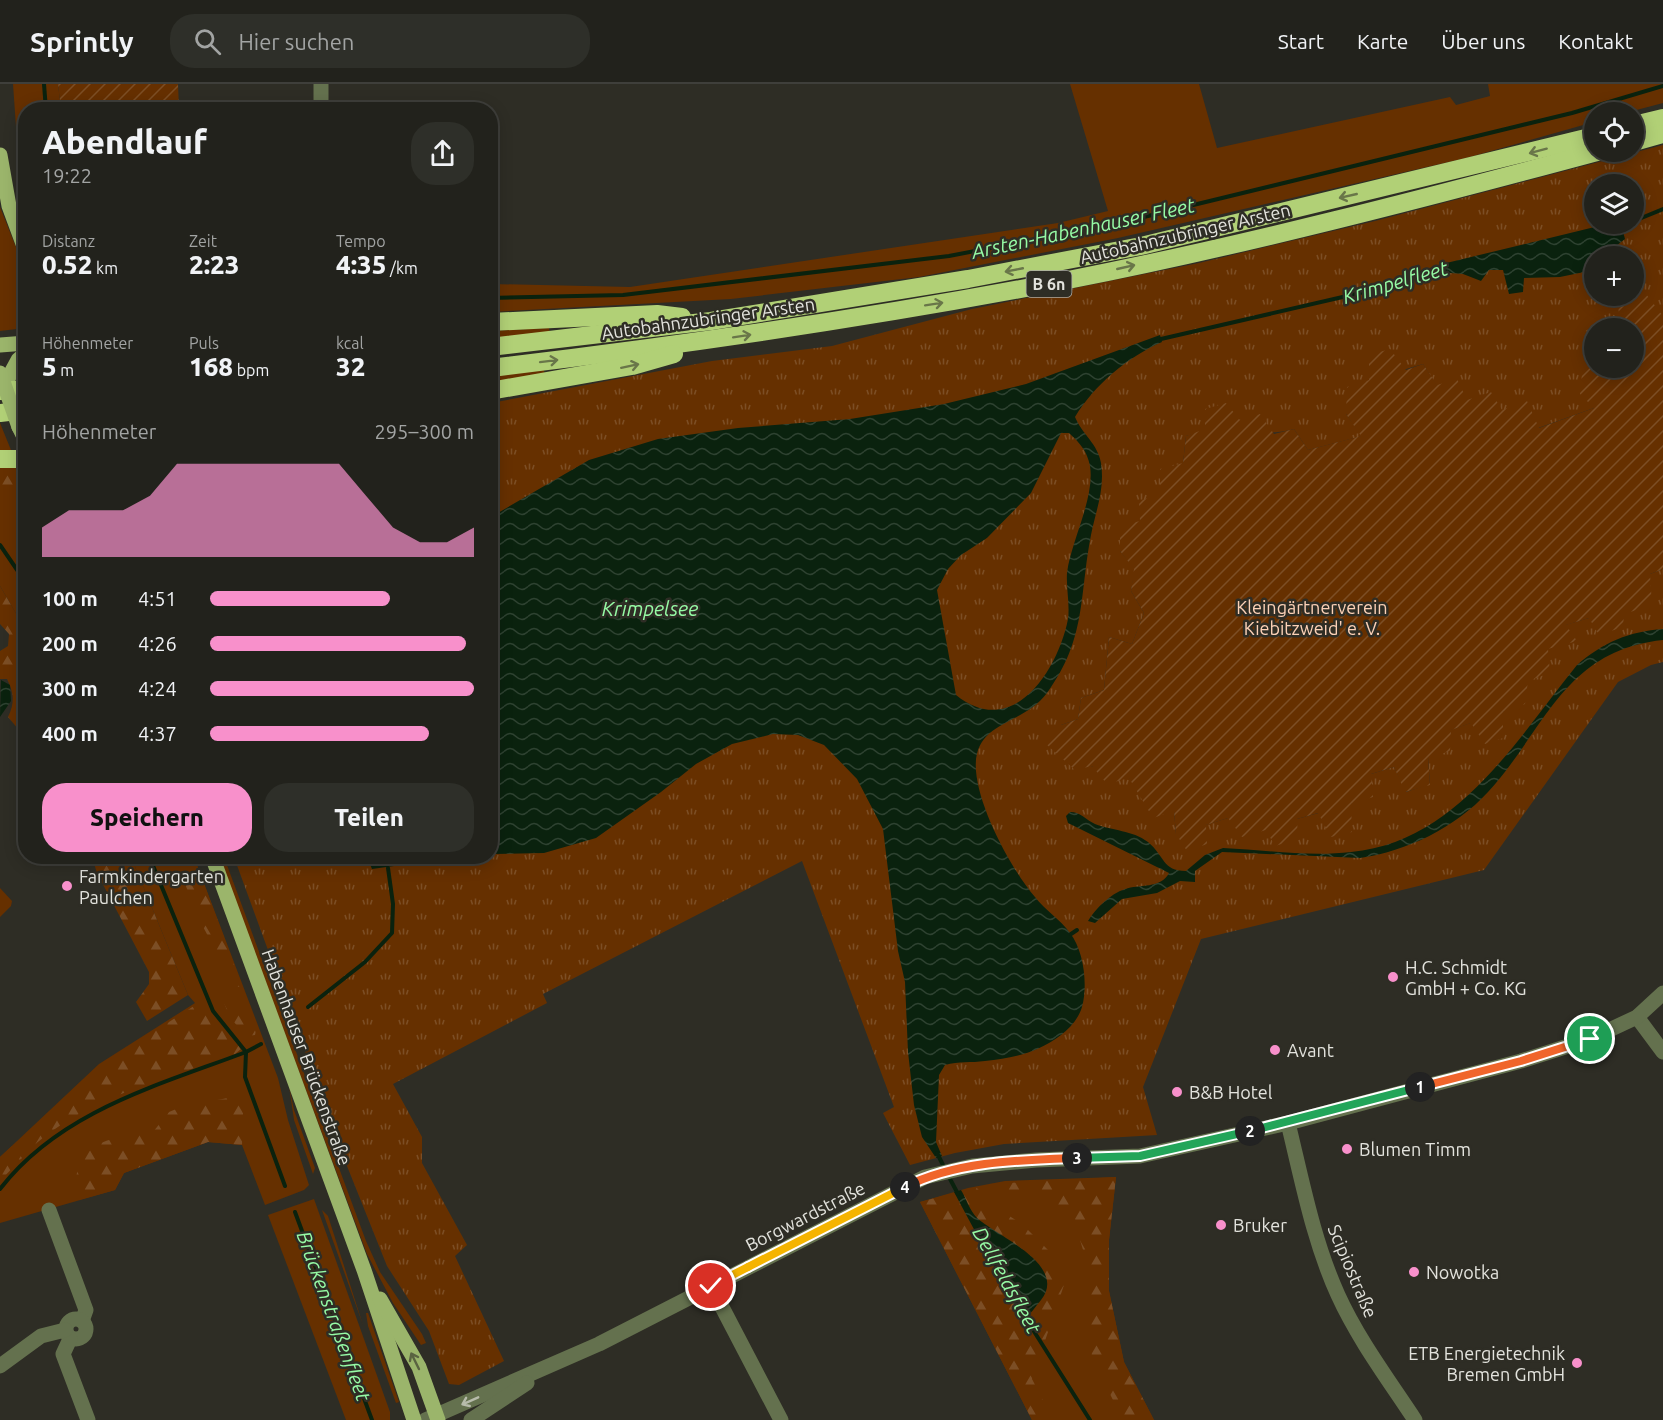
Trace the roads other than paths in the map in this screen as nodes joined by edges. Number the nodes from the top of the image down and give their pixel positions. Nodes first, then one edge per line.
1 (321, 84) edge
2 (321, 102) edge
3 (1663, 118) edge
4 (1644, 123) edge
5 (1663, 134) edge
6 (1584, 138) edge
7 (1644, 139) edge
8 (0, 155) edge
9 (1584, 155) edge
10 (18, 230) edge
11 (711, 321) junction
12 (498, 322) edge
13 (708, 341) junction
14 (18, 344) edge
15 (0, 345) edge
16 (498, 346) edge
17 (18, 363) edge
18 (498, 367) edge
19 (4, 380) edge
20 (18, 386) edge
21 (498, 391) edge
22 (18, 410) edge
23 (0, 412) edge
24 (18, 418) edge
25 (0, 459) edge
26 (18, 459) edge
27 (215, 864) edge
28 (1663, 993) edge
29 (1637, 1017) junction
30 (1663, 1052) edge
31 (1288, 1123) junction
32 (49, 1210) dead end
33 (364, 1270) junction
34 (711, 1286) junction
35 (68, 1334) junction
36 (562, 1359) junction
37 (0, 1366) edge
38 (433, 1419) edge
39 (88, 1420) edge
40 (414, 1420) edge
41 (471, 1420) edge
42 (780, 1420) edge
43 (1415, 1420) edge

1 - 2 street
3 - 4 highway
5 - 7 highway
6 -> 11 highway, Autobahnzubringer Arsten / B 6n
8 - 10 main road
13 -> 9 highway, Autobahnzubringer Arsten / B 6n
11 - 12 highway
11 - 16 highway, Autobahnzubringer Arsten / B 6n
18 -> 13 highway, Autobahnzubringer Arsten / B 6n
21 -> 13 highway
14 - 15 main road
17 - 19 main road
19 - 20 highway
19 - 22 main road, bridge
23 - 24 highway
25 - 26 highway
27 - 33 main road, Habenhauser Brückenstraße
28 - 29 street, Borgwardstraße
29 - 30 street
29 - 31 street, Borgwardstraße
31 - 34 street, Borgwardstraße
31 - 43 street, Scipiostraße
32 - 35 street
38 -> 33 main road, Habenhauser Brückenstraße
33 - 40 main road, Habenhauser Brückenstraße
34 - 36 street, Borgwardstraße
34 - 42 street
35 - 37 street
35 - 39 street
36 -> 38 street, Borgwardstraße
36 - 41 street, Borgwardstraße

